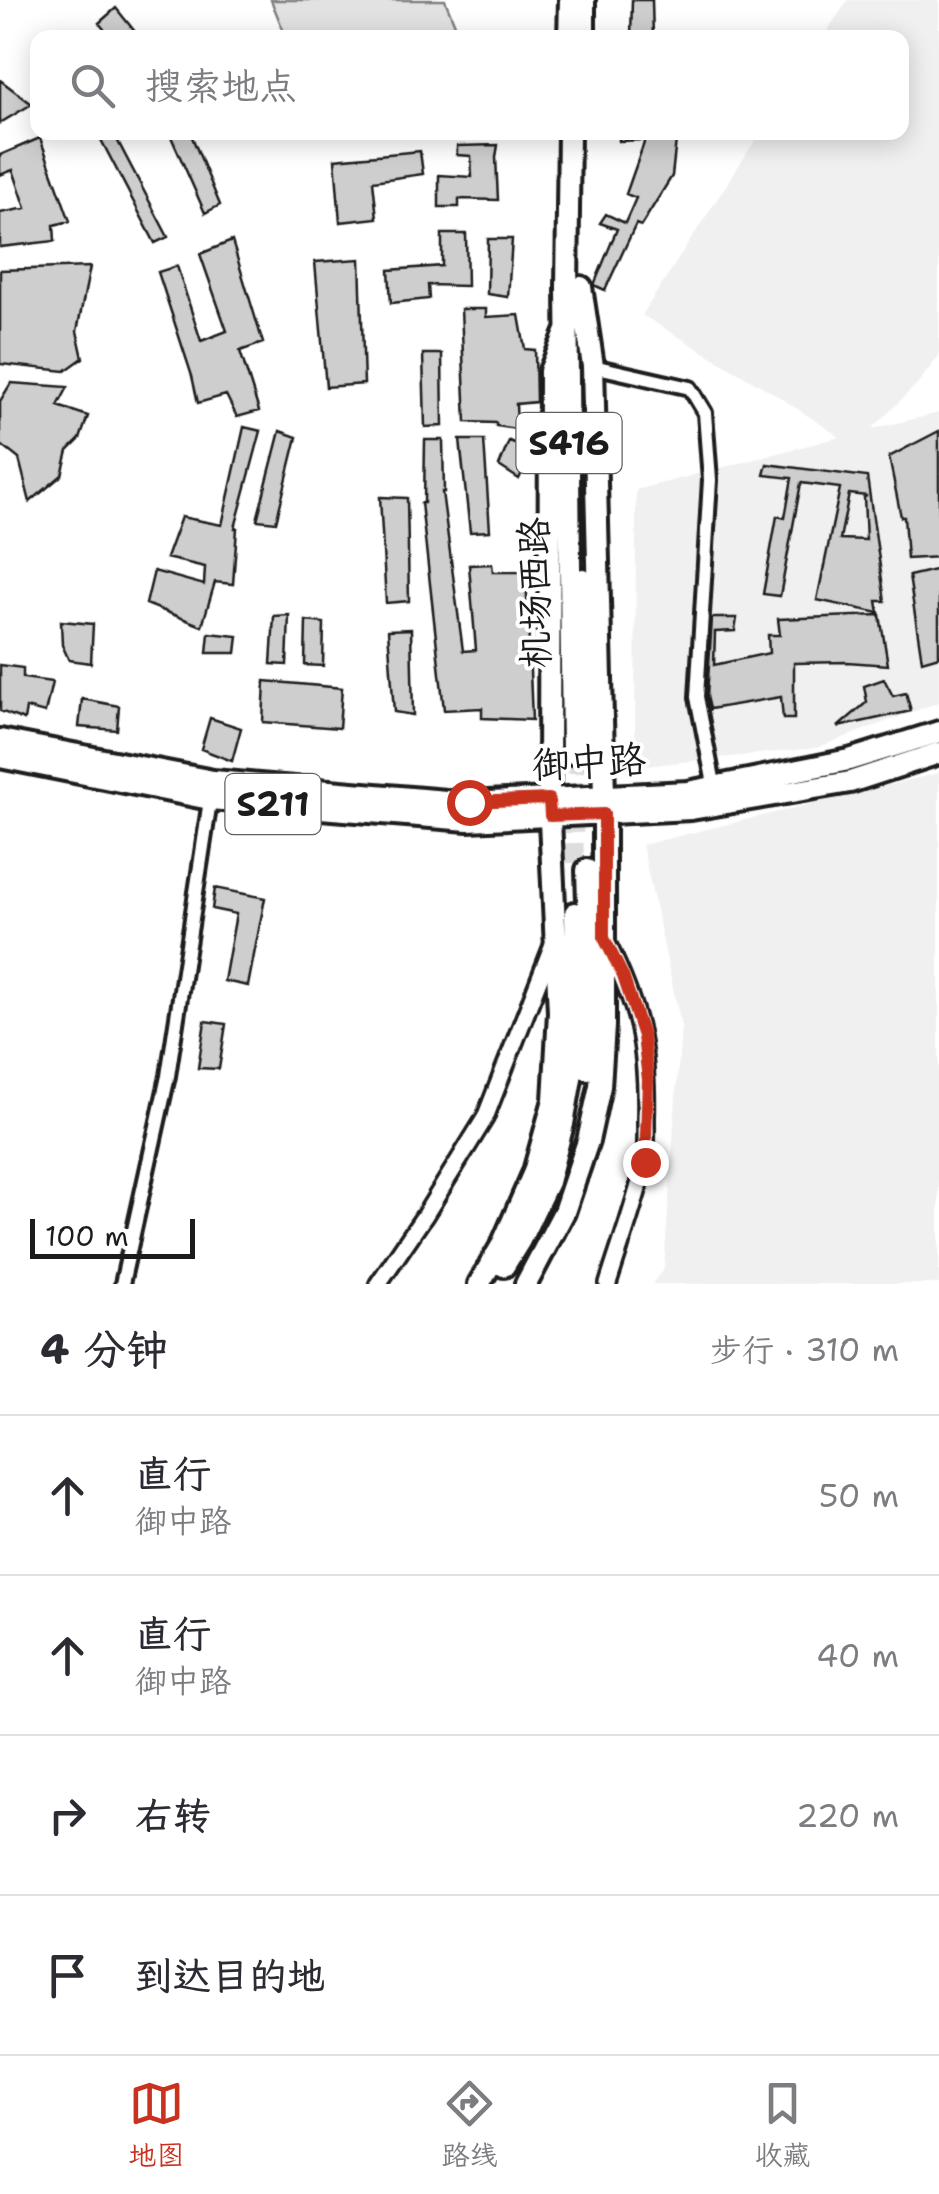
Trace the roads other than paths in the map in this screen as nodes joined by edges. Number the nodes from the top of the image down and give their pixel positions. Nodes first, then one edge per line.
1 (570, 0) edge
2 (584, 0) edge
3 (570, 30) edge
4 (584, 30) edge
5 (569, 140) edge
6 (582, 140) edge
7 (580, 288) junction
8 (568, 328) junction
9 (593, 366) junction
10 (939, 732) edge
11 (0, 740) edge
12 (939, 753) edge
13 (0, 758) edge
14 (212, 790) junction
15 (717, 796) junction
16 (604, 805) junction
17 (549, 807) junction
18 (556, 936) junction
19 (604, 938) junction
20 (122, 1284) edge
21 (378, 1284) edge
22 (479, 1284) edge
23 (493, 1284) edge
24 (510, 1284) edge
25 (526, 1284) edge
26 (608, 1284) edge

1 - 3 main road
2 - 4 main road
5 - 8 main road, 机场西路 / S416
6 - 7 main road, S416
7 - 8 main road, 机场西路 / S416
7 - 9 main road
8 - 17 main road
9 - 15 street
9 - 16 main road
10 - 15 main road, 御中路 / S211
11 - 14 main road, 御中路 / S211
12 - 15 main road, 御中路 / S211
13 - 14 main road, 御中路 / S211
14 - 17 main road, 御中路 / S211
14 - 20 street
15 - 16 main road, 御中路 / S211
16 - 17 main road, 御中路 / S211
16 - 19 main road
17 - 18 main road
18 - 21 street
18 - 22 main road
19 - 25 main road
19 - 26 street
23 - 24 main road

